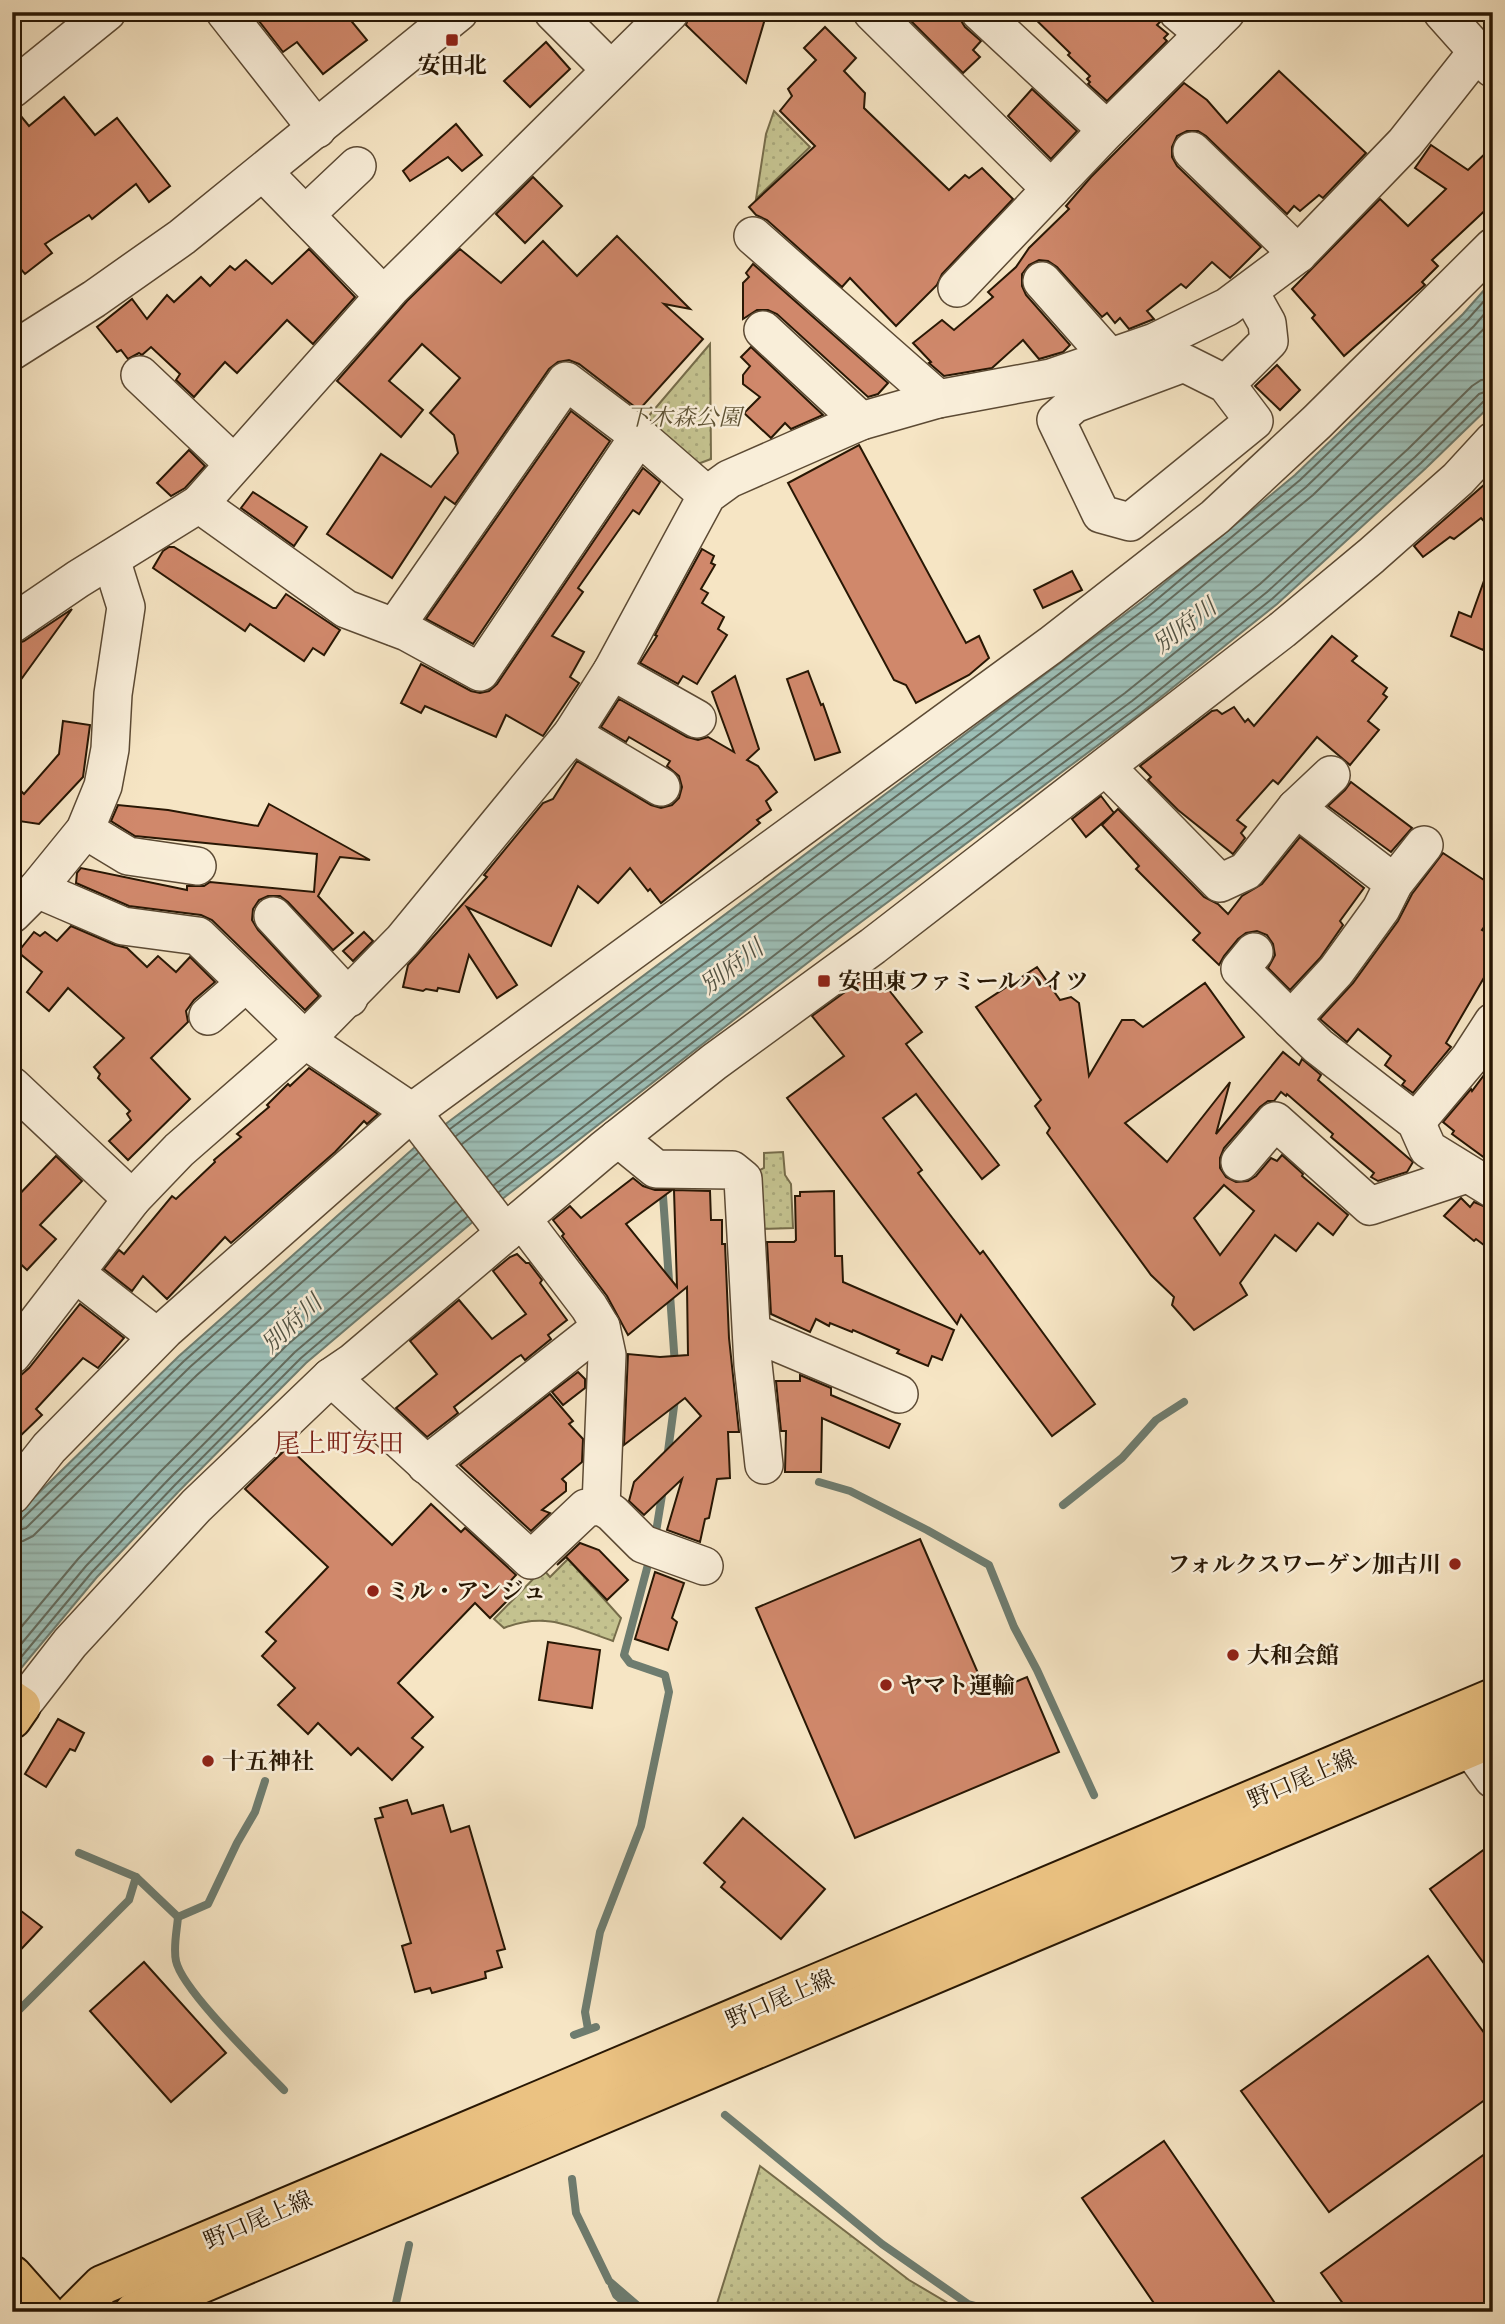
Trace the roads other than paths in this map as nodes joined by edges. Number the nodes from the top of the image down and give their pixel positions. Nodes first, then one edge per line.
1 (107, 12) edge
2 (225, 12) edge
3 (459, 12) edge
4 (553, 12) edge
5 (670, 12) edge
6 (872, 12) edge
7 (980, 12) edge
8 (1442, 12) edge
9 (1203, 19) edge
10 (1485, 60) edge
11 (611, 70) junction
12 (19, 71) edge
13 (317, 129) junction
14 (1107, 130) junction
15 (1192, 151) dead end
16 (357, 166) dead end
17 (263, 172) junction
18 (1051, 189) junction
19 (305, 215) junction
20 (753, 236) dead end
21 (1493, 247) edge
22 (1298, 254) junction
23 (1042, 281) dead end
24 (957, 288) dead end
25 (1250, 291) junction
26 (384, 296) junction
27 (763, 330) dead end
28 (12, 351) edge
29 (1110, 358) junction
30 (140, 375) dead end
31 (1226, 384) junction
32 (938, 399) junction
33 (861, 421) junction
34 (639, 436) junction
35 (1493, 441) edge
36 (234, 464) junction
37 (707, 495) junction
38 (199, 504) junction
39 (111, 559) junction
40 (12, 624) edge
41 (395, 627) junction
42 (612, 671) junction
43 (697, 719) dead end
44 (572, 734) junction
45 (1106, 766) junction
46 (1331, 775) dead end
47 (661, 787) dead end
48 (1296, 808) junction
49 (85, 830) junction
50 (1424, 845) dead end
51 (197, 866) dead end
52 (1394, 884) junction
53 (25, 902) edge
54 (273, 916) dead end
55 (1254, 952) dead end
56 (246, 983) junction
57 (349, 998) junction
58 (208, 1016) dead end
59 (1291, 1020) junction
60 (1493, 1022) edge
61 (305, 1040) junction
62 (12, 1086) edge
63 (412, 1112) junction
64 (1416, 1122) junction
65 (618, 1138) junction
66 (1240, 1162) dead end
67 (1480, 1182) edge
68 (132, 1199) junction
69 (514, 1226) junction
70 (75, 1273) junction
71 (601, 1327) junction
72 (751, 1332) junction
73 (18, 1337) edge
74 (157, 1337) junction
75 (331, 1377) junction
76 (899, 1394) dead end
77 (426, 1465) junction
78 (764, 1465) dead end
79 (12, 1494) edge
80 (601, 1506) junction
81 (704, 1564) dead end
82 (1493, 1699) edge
83 (15, 1708) edge
84 (1481, 1743) edge
85 (1493, 1779) edge
86 (12, 2275) edge
87 (45, 2312) edge
88 (75, 2312) edge
89 (134, 2312) edge

1 - 12 street
2 - 13 street
3 - 13 street
4 - 11 street
5 - 11 street
6 - 18 street
7 - 14 street
8 - 10 street
9 - 14 street
10 - 22 street
11 - 26 street
13 - 17 street
14 - 18 street
15 - 22 street
16 - 19 street
17 - 19 street
17 - 28 street
18 - 24 street
19 - 26 street
20 - 32 street
21 - 63 street
22 - 25 street
23 - 29 street
25 - 29 street
25 - 31 street
26 - 36 street
27 - 33 street
29 - 32 street
30 - 36 street
31 - 31 street
32 - 33 street
33 - 37 street
34 - 37 street
34 - 41 street
34 - 41 street
35 - 45 street
36 - 38 street
37 - 42 street
38 - 39 street
38 - 41 street
39 - 40 street
39 - 49 street
42 - 43 street
42 - 44 street
44 - 47 street
44 - 57 street
45 - 48 street
45 - 65 street
46 - 48 street
48 - 52 street
49 - 51 street
49 - 53 street
50 - 52 street
52 - 59 street
53 - 56 street
54 - 57 street
55 - 59 street
56 - 58 street
56 - 61 street
57 - 61 street
59 - 64 street
60 - 64 street
61 - 63 street
61 - 68 street
62 - 68 street
63 - 69 street
63 - 74 street
64 - 67 street
65 - 69 street
65 - 72 street
66 - 67 street
68 - 70 street
69 - 71 street
69 - 75 street
70 - 73 street
70 - 74 street
71 - 77 street
71 - 80 street
72 - 76 street
72 - 78 street
74 - 79 street
75 - 77 street
75 - 83 street
77 - 80 street
80 - 81 street
82 - 88 main road, 野口尾上線
84 - 85 street
84 - 89 main road, 野口尾上線
86 - 87 main road

